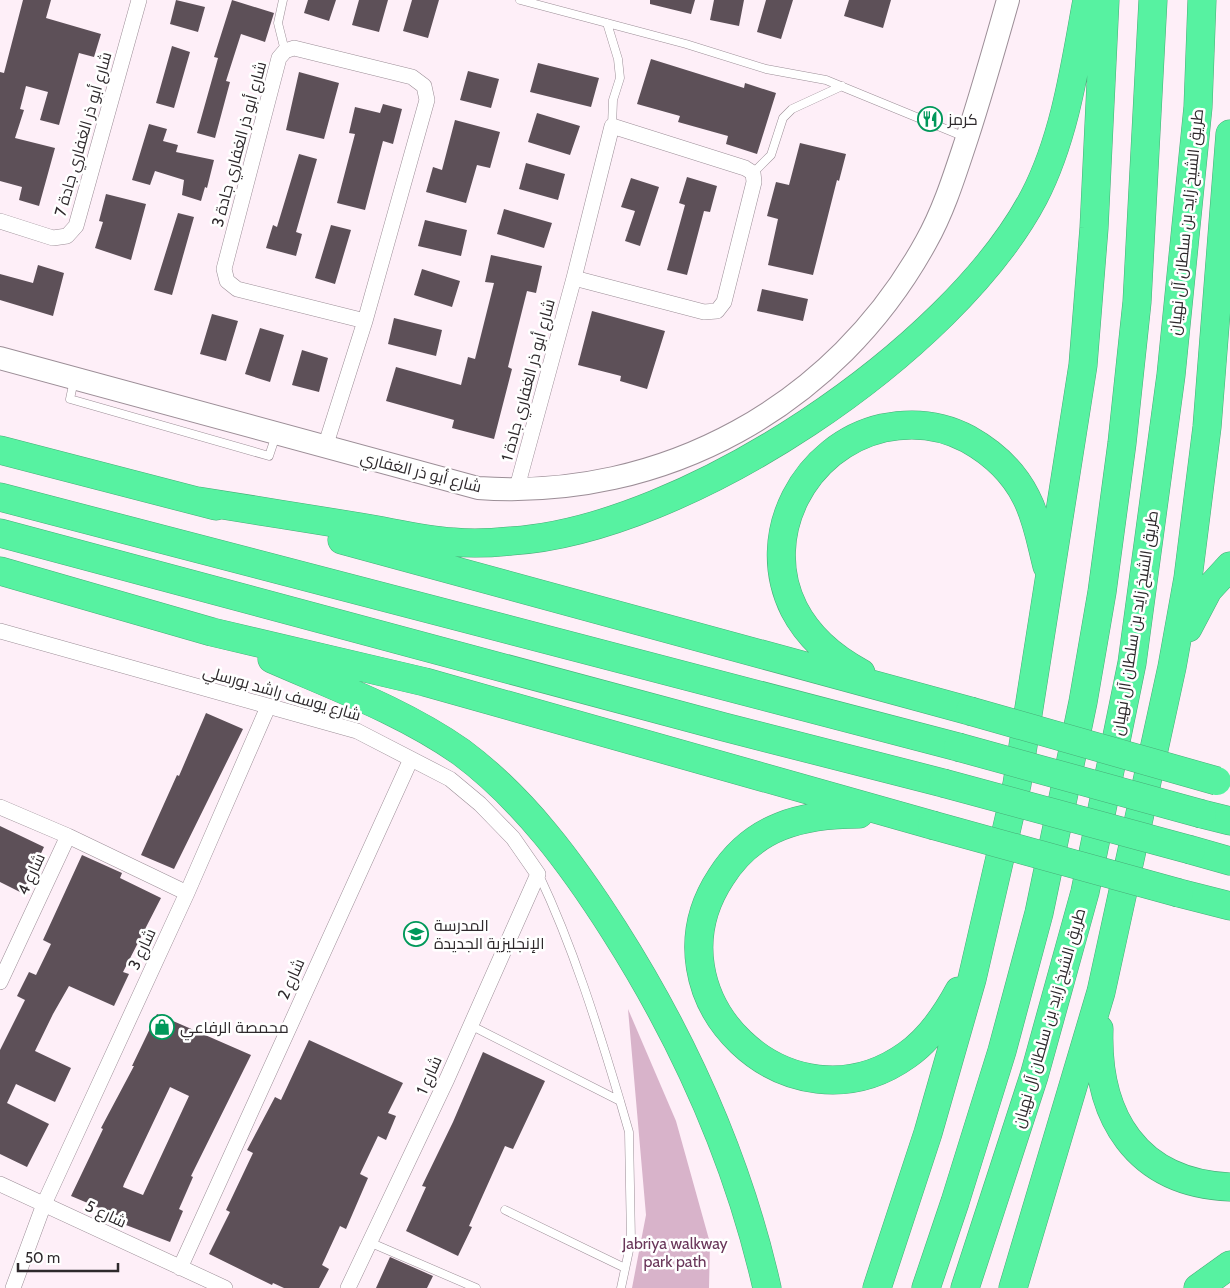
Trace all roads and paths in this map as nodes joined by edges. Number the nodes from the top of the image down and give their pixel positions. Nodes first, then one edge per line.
1 (139, 0) edge
2 (283, 0) edge
3 (1008, 0) edge
4 (1087, 0) edge
5 (1105, 0) edge
6 (1153, 0) edge
7 (1202, 0) edge
8 (525, 1) edge
9 (608, 23) junction
10 (285, 51) junction
11 (842, 86) junction
12 (1198, 107) junction
13 (612, 126) junction
14 (1230, 134) edge
15 (967, 138) junction
16 (753, 173) junction
17 (0, 221) edge
18 (574, 278) junction
19 (365, 321) junction
20 (0, 358) edge
21 (1211, 379) junction
22 (325, 447) junction
23 (0, 450) edge
24 (516, 491) junction
25 (6, 498) edge
26 (198, 501) junction
27 (0, 534) edge
28 (1230, 566) edge
29 (0, 571) edge
30 (1050, 579) junction
31 (212, 632) junction
32 (1, 633) edge
33 (1172, 667) junction
34 (425, 682) junction
35 (899, 694) junction
36 (268, 707) junction
37 (724, 727) junction
38 (411, 759) junction
39 (1224, 783) edge
40 (0, 806) edge
41 (888, 814) junction
42 (1230, 821) edge
43 (68, 836) junction
44 (1230, 861) edge
45 (538, 874) junction
46 (187, 893) junction
47 (1227, 906) edge
48 (977, 958) junction
49 (0, 982) edge
50 (1101, 992) junction
51 (470, 1025) junction
52 (620, 1101) junction
53 (928, 1134) junction
54 (0, 1184) edge
55 (1230, 1187) edge
56 (44, 1204) junction
57 (506, 1210) dead end
58 (369, 1242) junction
59 (1230, 1265) edge
60 (180, 1268) junction
61 (625, 1268) junction
62 (13, 1288) edge
63 (225, 1288) edge
64 (348, 1288) edge
65 (476, 1288) edge
66 (621, 1288) edge
67 (767, 1288) edge
68 (877, 1288) edge
69 (896, 1288) edge
70 (926, 1288) edge
71 (965, 1288) edge
72 (1013, 1288) edge
73 (1198, 1288) edge

1 - 17 street, شارع أبو ذر الغفاري جادة 7
2 - 10 lane
3 - 15 street, شارع أبو ذر الغفاري
4 - 26 highway
5 - 30 highway
6 - 70 highway
7 - 12 highway, طريق الشيخ زايد بن سلطان آل نهيان
8 - 9 lane
9 - 11 lane
9 - 13 lane
10 - 19 street, شارع أبو ذر الغفاري جادة 3
10 - 19 street, شارع أبو ذر الغفاري جادة 3
11 - 15 lane
11 - 16 lane
12 - 21 highway
12 - 71 highway, طريق الشيخ زايد بن سلطان آل نهيان
13 - 16 street
13 - 18 street, شارع أبو ذر الغفاري جادة 1
14 - 21 highway
15 - 24 street, شارع أبو ذر الغفاري
16 - 18 street
18 - 24 street, شارع أبو ذر الغفاري جادة 1
19 - 22 street, شارع أبو ذر الغفاري جادة 3
20 - 22 street, شارع أبو ذر الغفاري
21 - 33 highway
22 - 24 street, شارع أبو ذر الغفاري
23 - 26 highway
25 - 42 highway, bridge
26 - 35 highway
27 - 37 highway
28 - 33 highway
29 - 31 highway
30 - 35 highway
30 - 48 highway
31 - 34 highway
31 - 67 highway
32 - 36 street, شارع يوسف راشد بورسلي
33 - 50 highway
34 - 37 highway
34 - 41 highway
35 - 39 highway, bridge
36 - 38 street, شارع يوسف راشد بورسلي
36 - 46 street, شارع 3
37 - 44 highway, bridge
38 - 45 street, شارع يوسف راشد بورسلي
38 - 60 street, شارع 2
40 - 43 street
41 - 47 highway, bridge
41 - 48 highway
43 - 46 street
43 - 49 street, شارع 4
45 - 51 street, شارع 1
45 - 52 lane
46 - 56 street, شارع 3
48 - 53 highway
50 - 55 highway
50 - 72 highway
51 - 52 lane
51 - 58 street, شارع 1
52 - 61 lane
53 - 68 highway
53 - 69 highway
54 - 56 street, شارع 5
56 - 60 street, شارع 5
56 - 62 street, شارع 3
57 - 61 lane
58 - 64 street, شارع 1
58 - 65 lane
59 - 73 highway
60 - 63 street, شارع 5
61 - 66 lane

